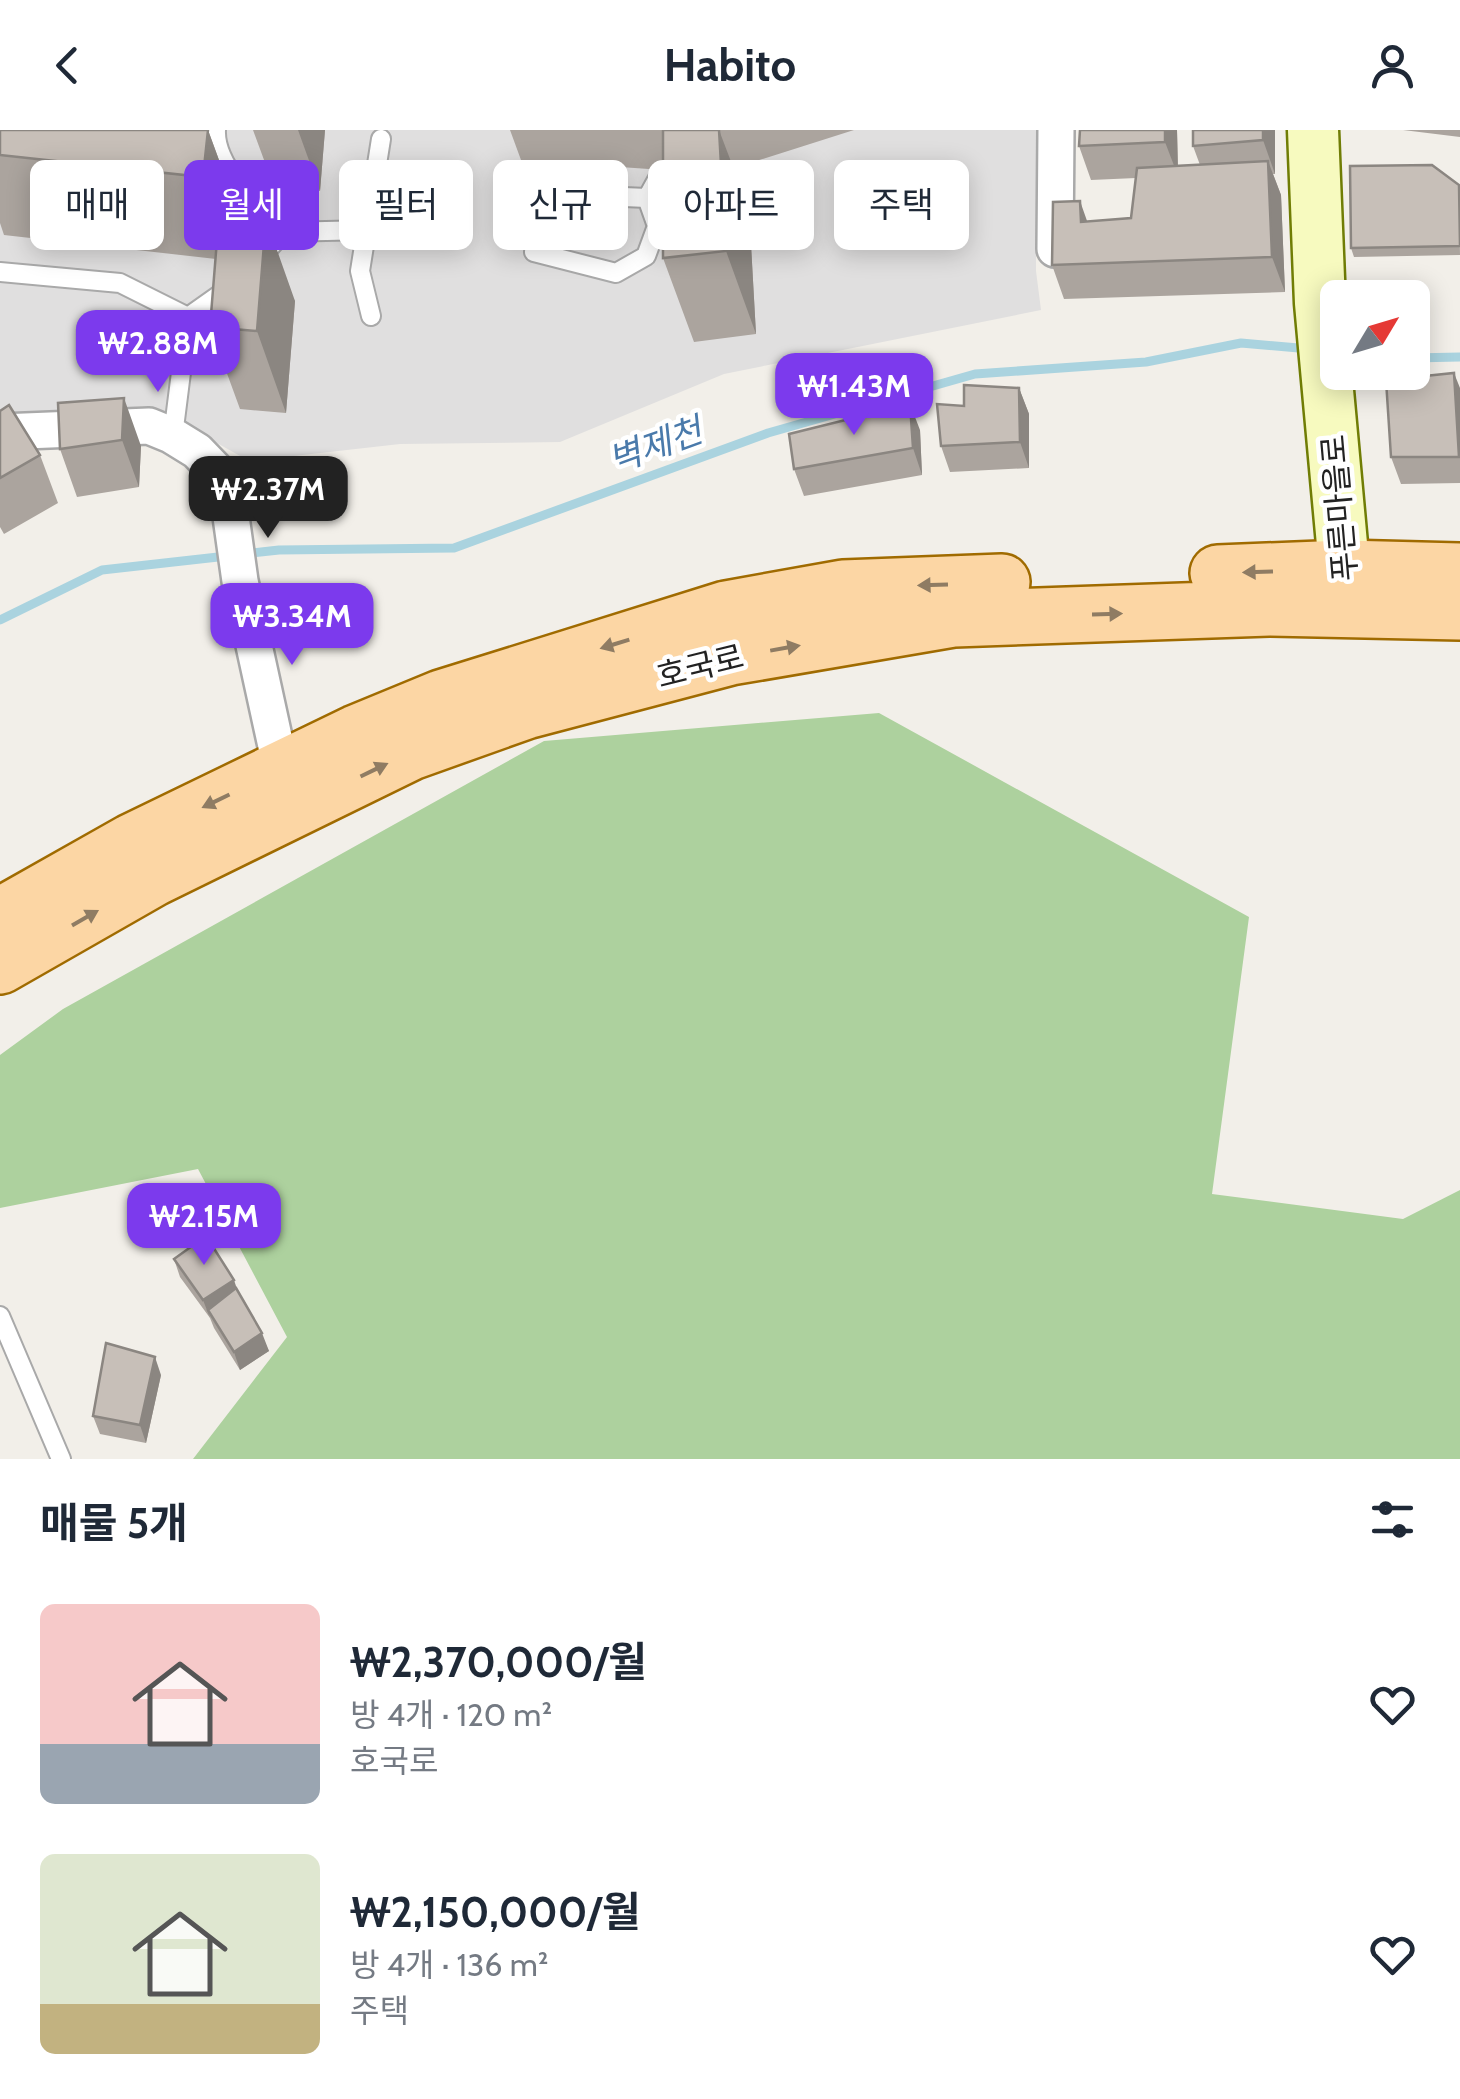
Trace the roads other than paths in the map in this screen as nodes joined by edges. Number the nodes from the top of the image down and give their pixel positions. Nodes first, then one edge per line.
1 (216, 130) edge
2 (1056, 130) edge
3 (1313, 130) edge
4 (382, 139) dead end
5 (226, 160) edge
6 (379, 160) edge
7 (628, 197) edge
8 (647, 198) joint
9 (267, 250) edge
10 (364, 250) edge
11 (535, 250) edge
12 (1054, 263) edge
13 (0, 272) edge
14 (370, 316) dead end
15 (188, 317) junction
16 (0, 432) edge
17 (170, 434) junction
18 (1460, 571) edge
19 (1346, 589) junction
20 (1460, 612) edge
21 (281, 769) junction
22 (0, 916) edge
23 (0, 966) edge
24 (0, 1316) edge
25 (61, 1459) edge

1 - 5 lane
2 - 12 street
3 - 19 street, 푸른마을로
4 - 6 lane
7 - 8 lane
8 - 11 lane
9 - 15 lane
10 - 14 lane
13 - 15 lane
15 - 17 lane
16 - 17 street
17 - 21 street
18 - 19 main road, 호국로
19 - 20 main road, 호국로
19 -> 21 main road, 호국로
23 -> 19 main road, 호국로
21 -> 22 main road, 호국로
24 - 25 lane

